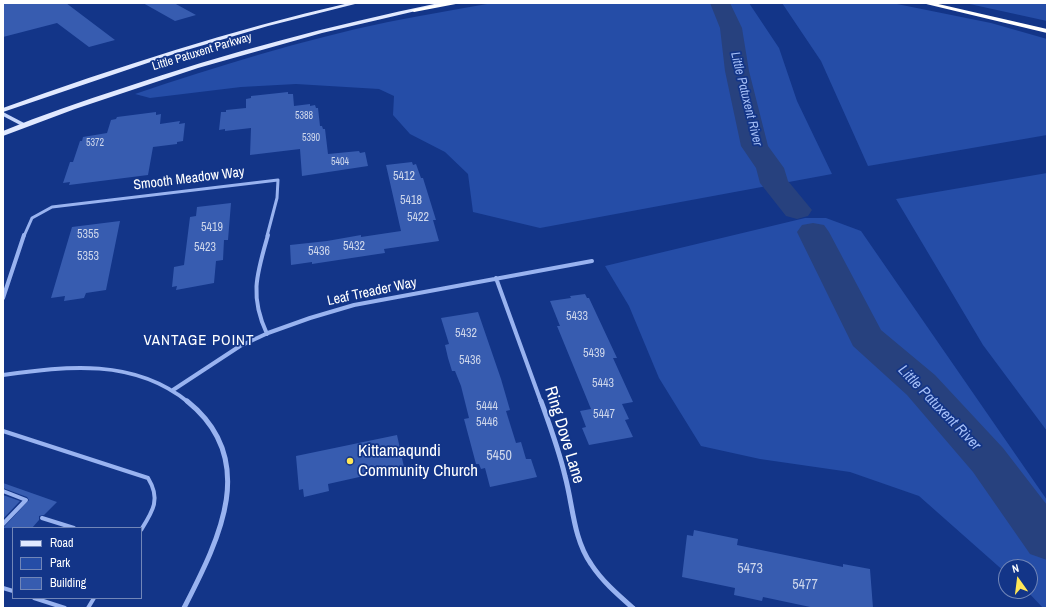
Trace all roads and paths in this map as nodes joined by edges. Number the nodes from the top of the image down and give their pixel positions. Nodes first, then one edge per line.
1 (356, 3) edge
2 (447, 3) edge
3 (458, 3) edge
4 (925, 3) edge
5 (414, 10) junction
6 (1047, 31) edge
7 (3, 110) edge
8 (3, 114) edge
9 (24, 125) junction
10 (3, 134) edge
11 (592, 261) dead end
12 (496, 278) junction
13 (3, 298) edge
14 (267, 334) junction
15 (3, 375) edge
16 (173, 390) junction
17 (3, 431) edge
18 (3, 491) edge
19 (42, 518) dead end
20 (3, 524) edge
21 (71, 527) edge
22 (142, 528) edge
23 (37, 599) edge
24 (93, 599) edge
25 (65, 608) edge
26 (88, 608) edge
27 (184, 608) edge
28 (633, 608) edge

1 - 7 main road, Little Patuxent Parkway
2 - 5 main road, Little Patuxent Parkway
3 - 5 highway
4 - 6 highway
5 - 9 main road, Little Patuxent Parkway
8 - 9 main road
9 - 10 main road, Little Patuxent Parkway
11 - 12 street, Leaf Treader Way
12 - 14 street, Leaf Treader Way
12 - 28 street, Ring Dove Lane
13 - 14 street, Smooth Meadow Way
14 - 16 street, Leaf Treader Way
15 - 16 street
16 - 27 street
17 - 22 lane
18 - 20 lane
19 - 21 lane
23 - 25 lane
24 - 26 lane

